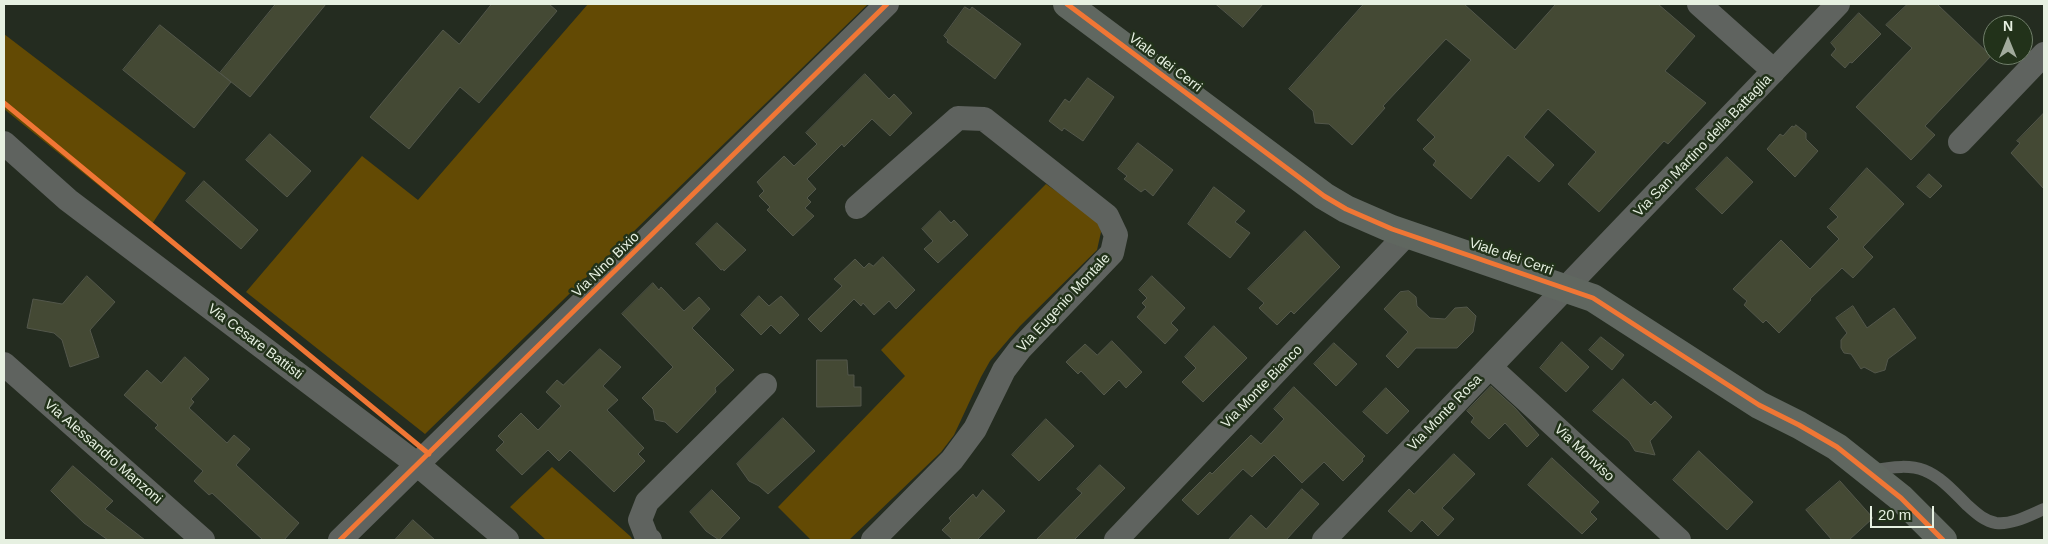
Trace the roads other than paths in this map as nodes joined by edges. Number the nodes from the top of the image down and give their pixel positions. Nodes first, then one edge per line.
1 (887, 4) edge
2 (1067, 4) edge
3 (1700, 4) edge
4 (1838, 4) edge
5 (2044, 54) edge
6 (1774, 71) junction
7 (1960, 142) dead end
8 (4, 143) edge
9 (857, 207) dead end
10 (1408, 234) junction
11 (1567, 288) junction
12 (4, 364) edge
13 (1490, 367) junction
14 (766, 385) dead end
15 (418, 465) junction
16 (1869, 471) junction
17 (2044, 509) edge
18 (203, 540) edge
19 (340, 540) edge
20 (507, 540) edge
21 (650, 540) edge
22 (873, 540) edge
23 (1116, 540) edge
24 (1324, 540) edge
25 (1679, 540) edge
26 (1943, 540) edge

1 - 15 street, Via Nino Bixio
2 - 10 street, Viale dei Cerri
3 - 6 street
4 - 6 street, Via San Martino della Battaglia
5 - 7 street
6 - 11 street, Via San Martino della Battaglia
8 - 15 street, Via Cesare Battisti
9 - 22 street, Via Eugenio Montale
10 - 11 street, Viale dei Cerri
10 - 23 street, Via Monte Bianco
11 - 13 street, Via Monte Rosa
11 - 16 street, Viale dei Cerri
12 - 18 street, Via Alessandro Manzoni
13 - 24 street, Via Monte Rosa
13 - 25 street, Via Monviso
14 - 21 street
15 - 19 street, Via Nino Bixio
15 - 20 street, Via Cesare Battisti
16 - 17 lane
16 - 26 street, Viale dei Cerri

